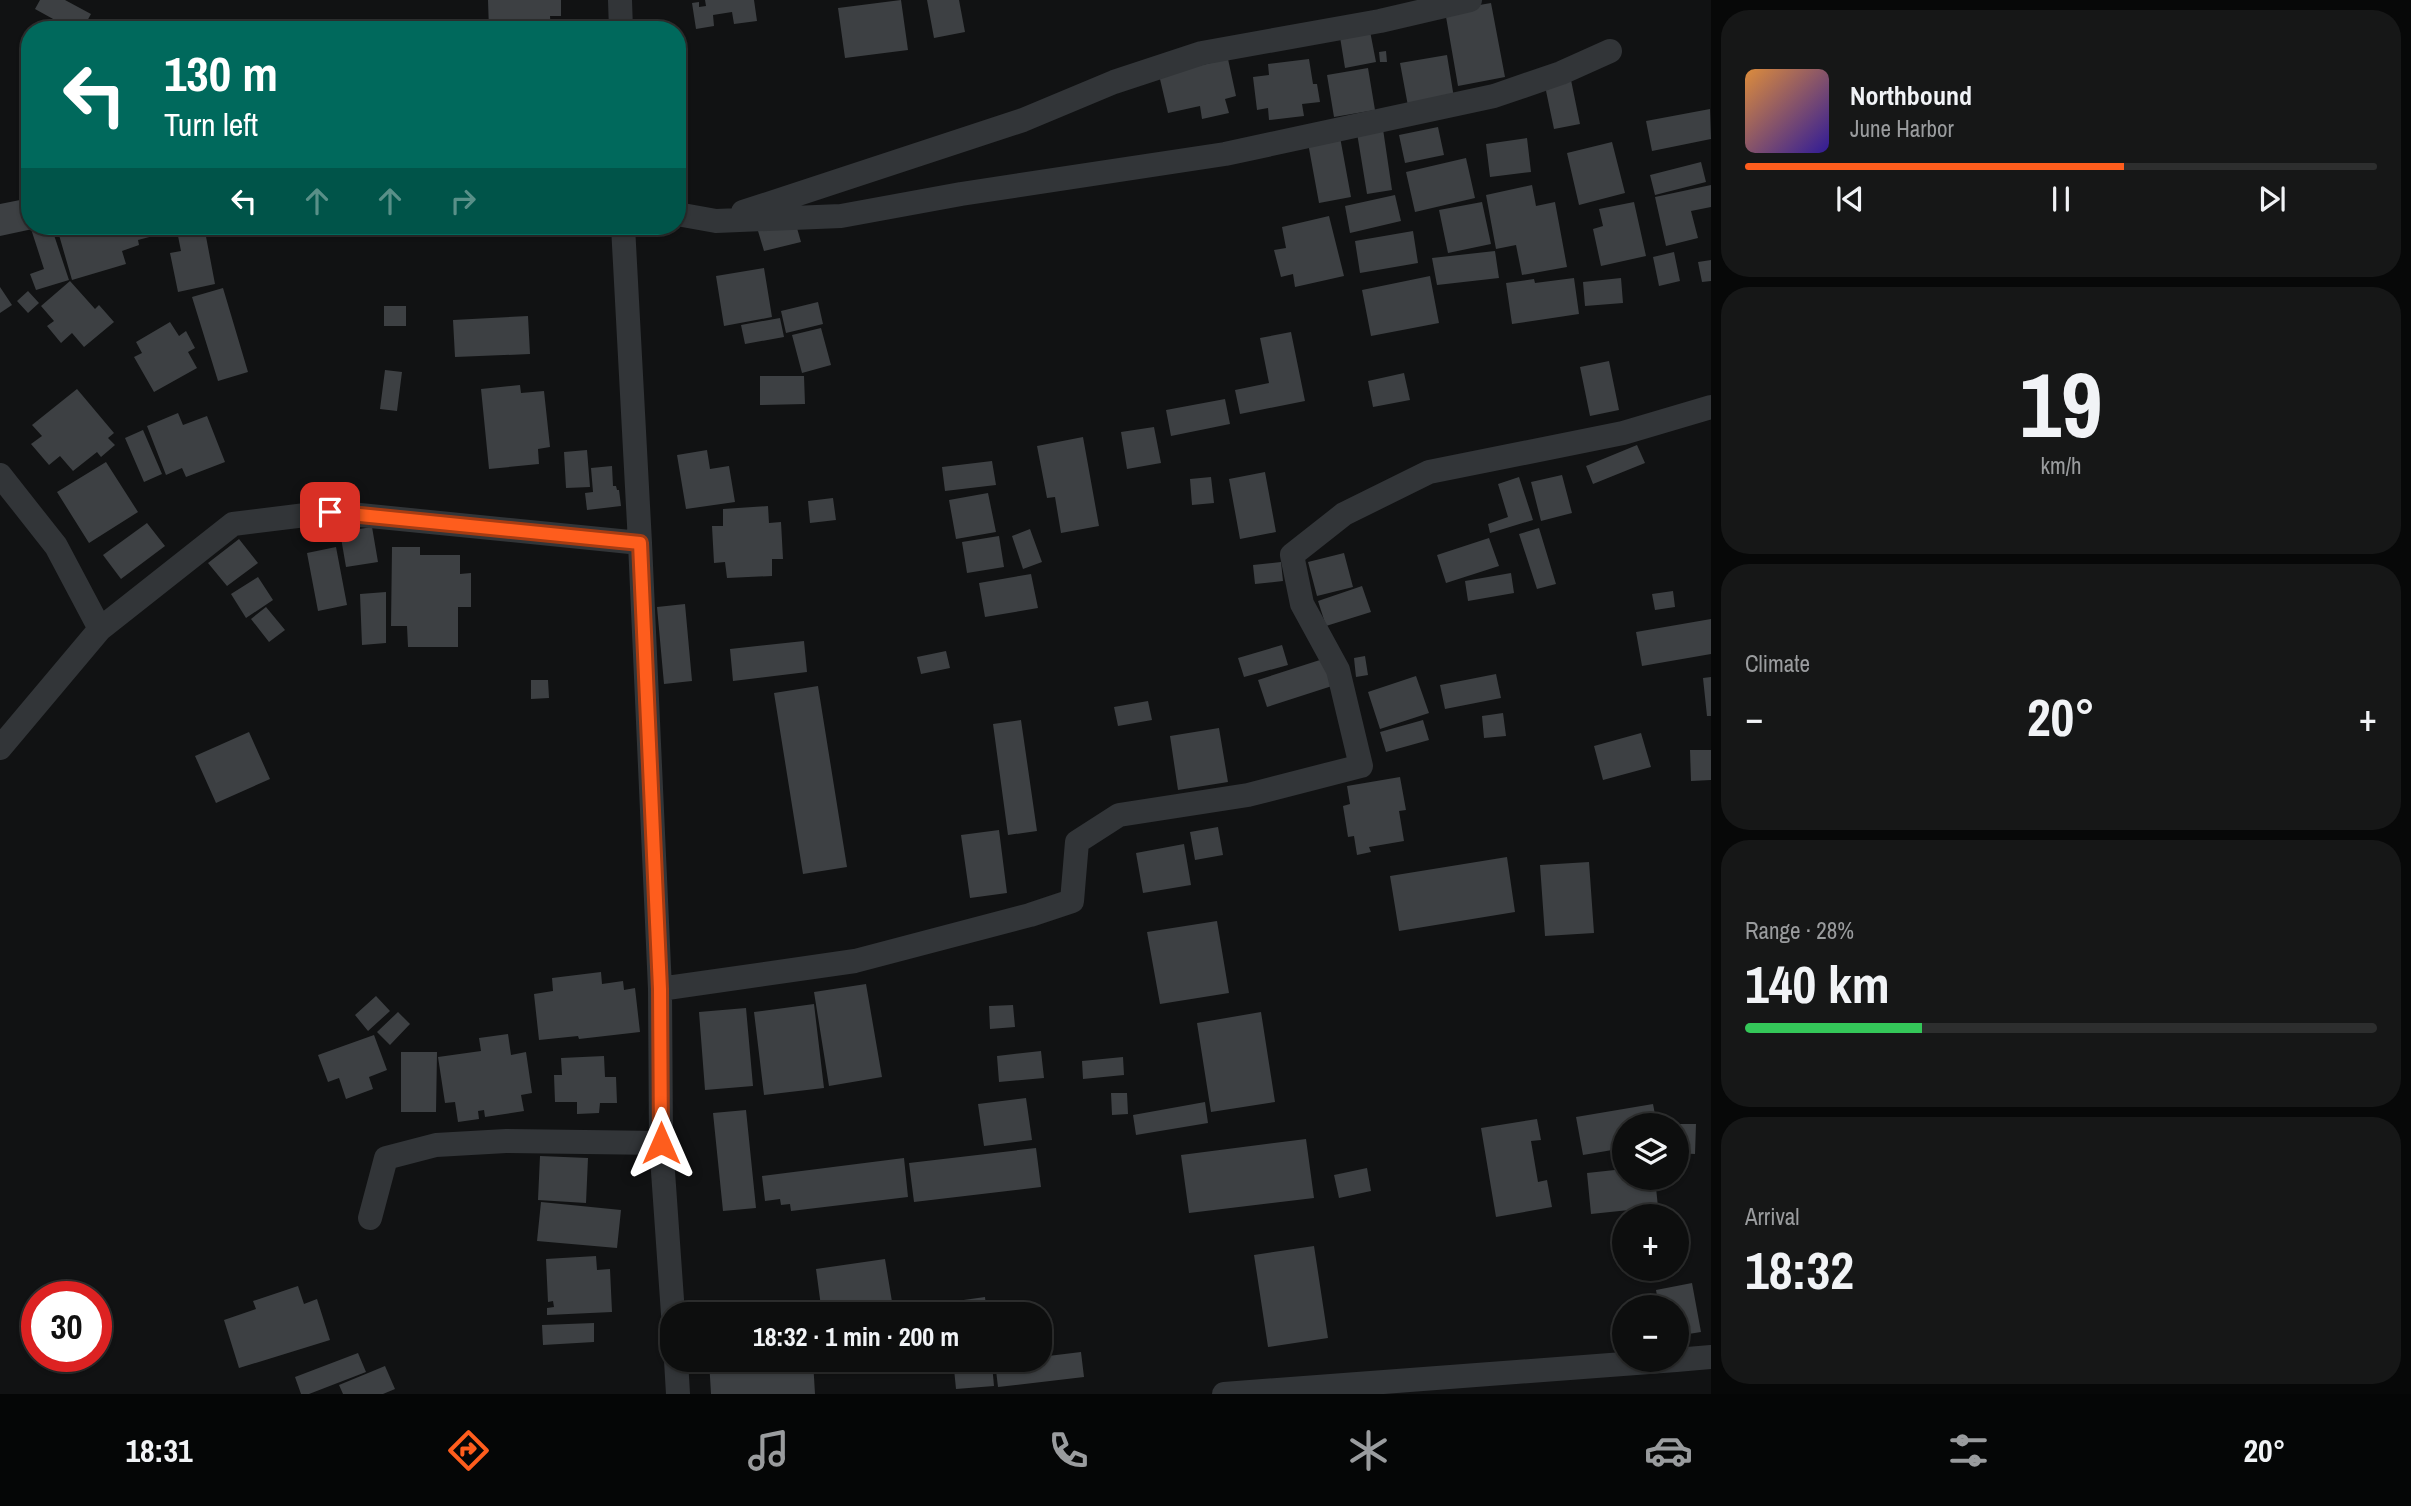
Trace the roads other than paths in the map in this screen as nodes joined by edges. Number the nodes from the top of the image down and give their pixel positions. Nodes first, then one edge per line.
1 (620, 0) edge
2 (1470, 0) edge
3 (621, 21) edge
4 (1610, 51) dead end
5 (686, 216) edge
6 (716, 221) junction
7 (623, 235) edge
8 (1711, 407) edge
9 (0, 475) edge
10 (640, 543) junction
11 (100, 629) junction
12 (0, 748) edge
13 (660, 989) junction
14 (661, 1143) junction
15 (370, 1218) dead end
16 (672, 1302) edge
17 (1711, 1357) edge
18 (1689, 1359) edge
19 (1612, 1365) edge
20 (677, 1372) edge
21 (678, 1394) edge
22 (1224, 1394) edge

1 - 3 street
2 - 6 street
4 - 6 street
5 - 6 street
7 - 10 street
8 - 13 street
9 - 11 street
10 - 11 street
10 - 13 street
11 - 12 street
13 - 14 street
14 - 15 street
14 - 16 street
17 - 18 street
19 - 22 street
20 - 21 street

